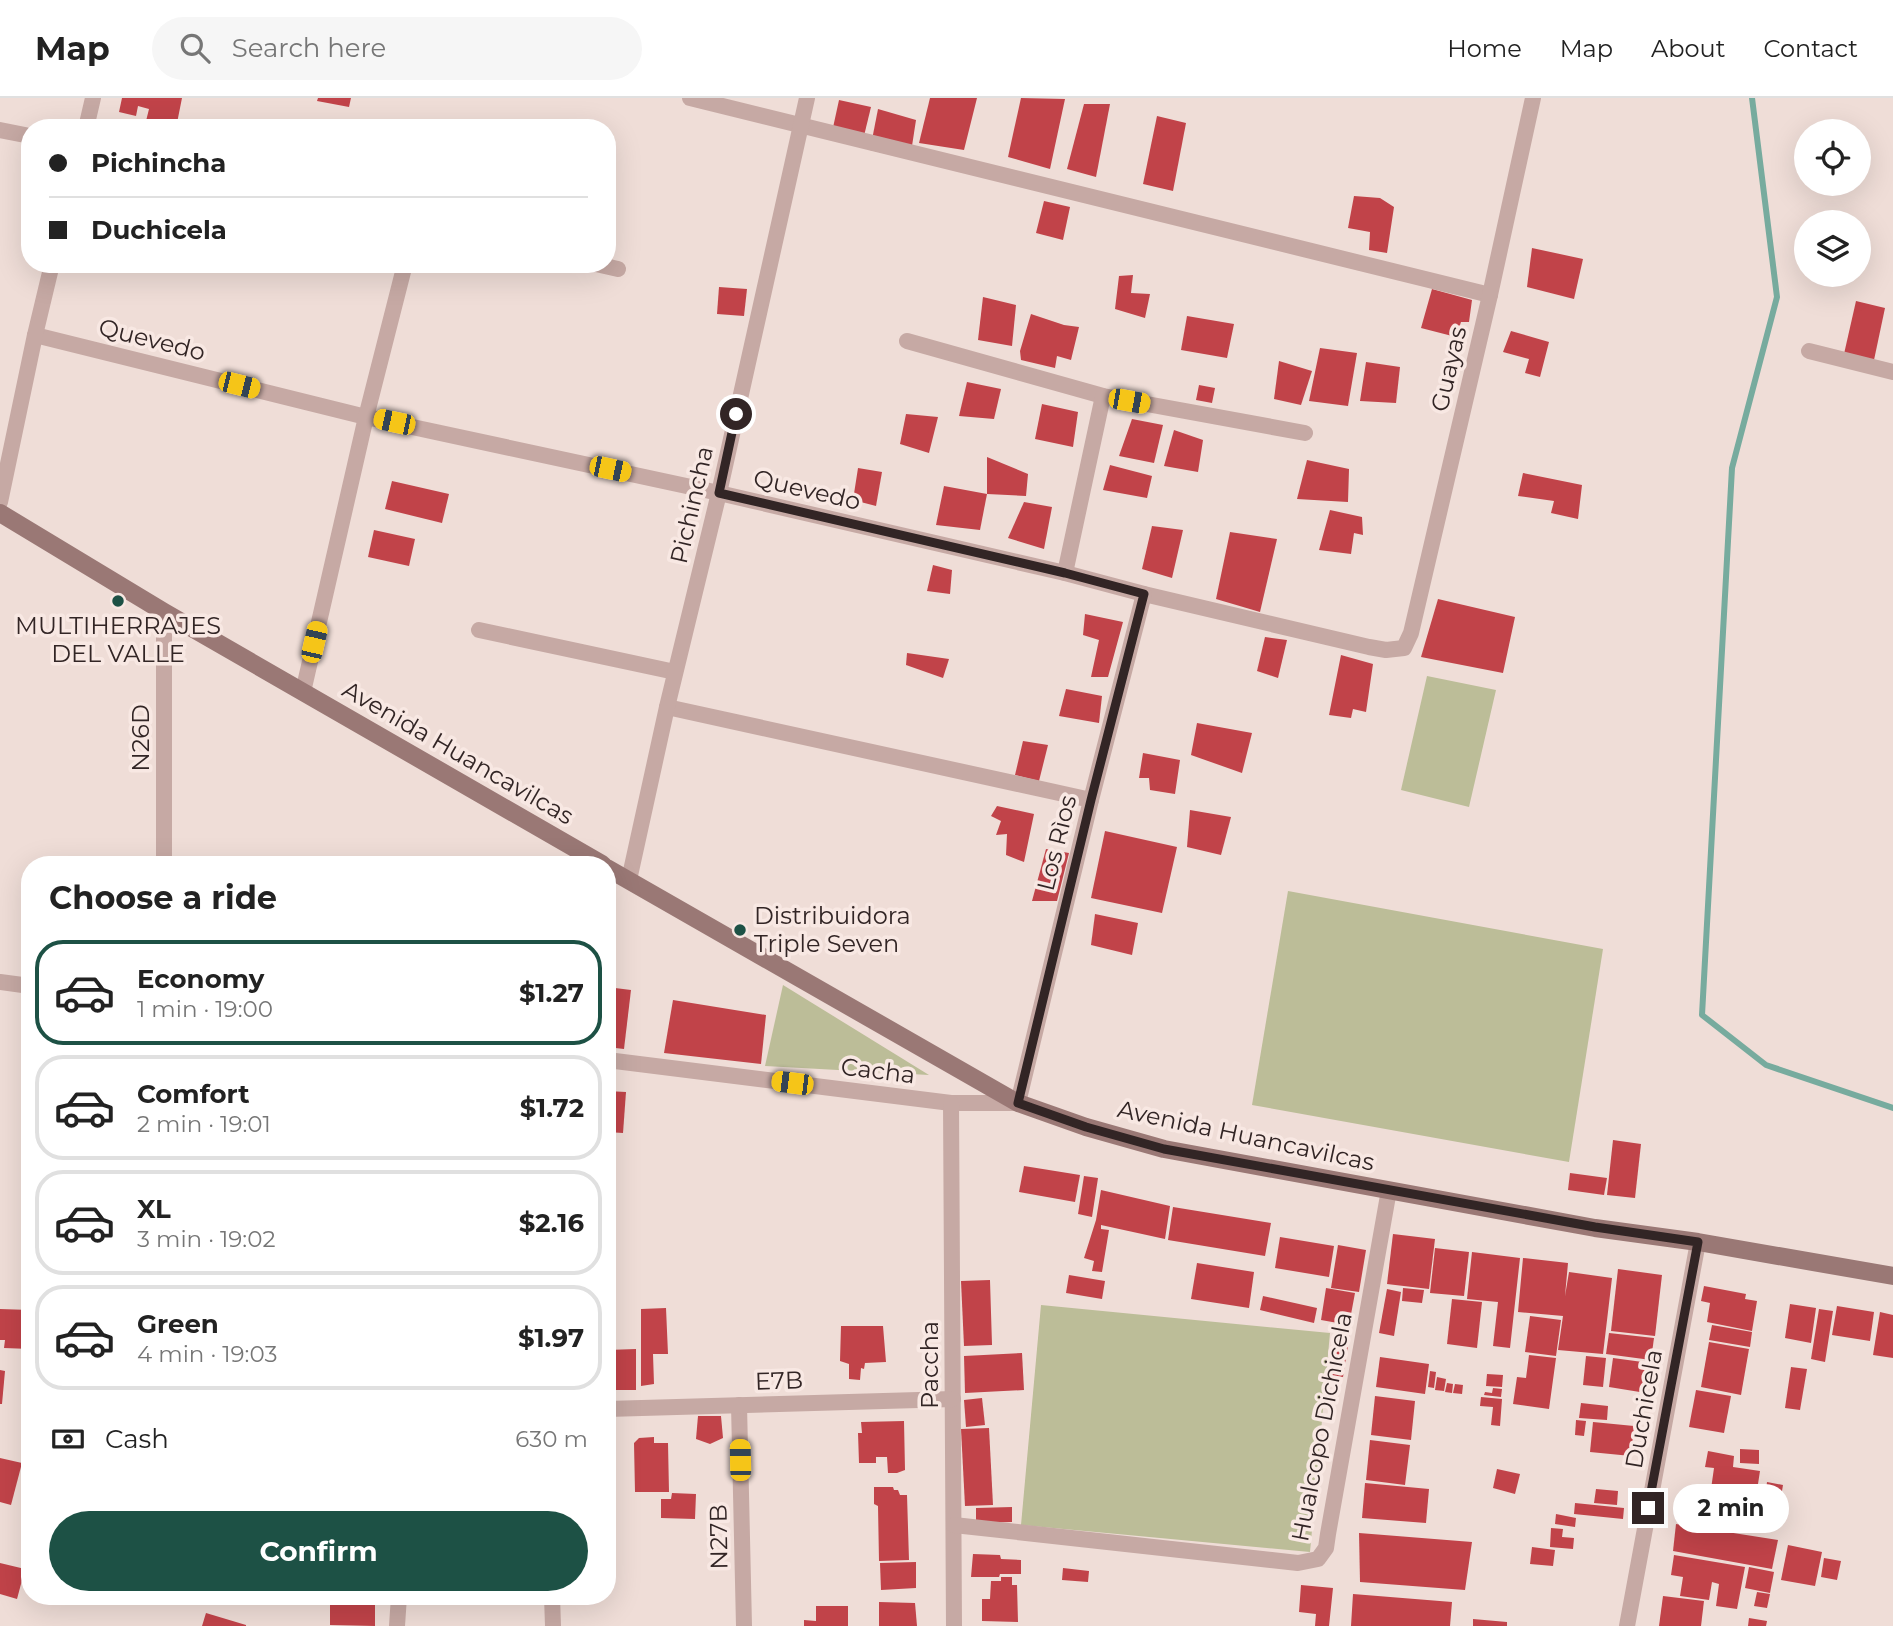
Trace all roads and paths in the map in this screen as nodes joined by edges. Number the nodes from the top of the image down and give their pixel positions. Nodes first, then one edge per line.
1 (93, 98) edge
2 (690, 98) edge
3 (807, 98) edge
4 (1533, 98) edge
5 (88, 119) edge
6 (801, 124) junction
7 (0, 130) edge
8 (21, 134) edge
9 (50, 273) edge
10 (403, 273) edge
11 (1490, 295) junction
12 (35, 335) junction
13 (907, 341) dead end
14 (1809, 351) dead end
15 (1893, 372) edge
16 (1103, 396) junction
17 (366, 416) junction
18 (1305, 433) dead end
19 (719, 493) junction
20 (0, 502) edge
21 (0, 513) edge
22 (1065, 573) junction
23 (1144, 594) junction
24 (164, 612) junction
25 (479, 630) dead end
26 (1404, 648) joint
27 (675, 672) junction
28 (303, 692) junction
29 (667, 707) junction
30 (1091, 800) junction
31 (164, 856) edge
32 (588, 856) edge
33 (616, 873) edge
34 (629, 880) junction
35 (0, 982) edge
36 (21, 985) edge
37 (616, 1061) edge
38 (951, 1103) junction
39 (1018, 1103) junction
40 (1389, 1190) junction
41 (1698, 1242) junction
42 (1893, 1276) edge
43 (953, 1399) junction
44 (739, 1405) junction
45 (616, 1409) edge
46 (954, 1525) junction
47 (398, 1605) edge
48 (552, 1605) edge
49 (397, 1626) edge
50 (553, 1626) edge
51 (744, 1626) edge
52 (954, 1626) edge
53 (1627, 1626) edge

1 - 5 street
2 - 6 street
3 - 6 street, Pichincha
4 - 11 street, Guayas
6 - 11 street
6 - 19 street, Pichincha
7 - 8 street
9 - 12 street
10 - 17 street
11 - 26 street, Guayas
12 - 17 street, Quevedo
12 - 20 street
13 - 16 street
14 - 15 street
16 - 18 street
16 - 22 street
17 - 19 street, Quevedo
17 - 28 street
19 - 22 street, Quevedo
19 - 27 street, Pichincha
21 - 24 street, Avenida Huancavilcas
22 - 23 street, Quevedo
23 - 26 street, Quevedo
23 - 30 street, Los Rìos
24 - 28 street, Avenida Huancavilcas
24 - 31 street, N26D
25 - 27 street
27 - 29 street, Pichincha
28 - 32 street, Avenida Huancavilcas
29 - 30 street
29 - 34 street, Pichincha
30 - 39 street, Los Rìos
33 - 34 street, Avenida Huancavilcas
34 - 39 street, Avenida Huancavilcas
35 - 36 street
37 - 38 street, Cacha
38 - 39 street, Cacha
38 - 43 street, Paccha
39 - 40 street, Avenida Huancavilcas
40 - 41 street, Avenida Huancavilcas
40 - 46 street, Hualcopo Dichicela
41 - 42 street, Avenida Huancavilcas
41 - 53 street, Duchicela
43 - 44 street, E7B
43 - 46 street, Paccha
44 - 45 street, E7B
44 - 51 street, N27B
46 - 52 street, Paccha
47 - 49 street
48 - 50 street

